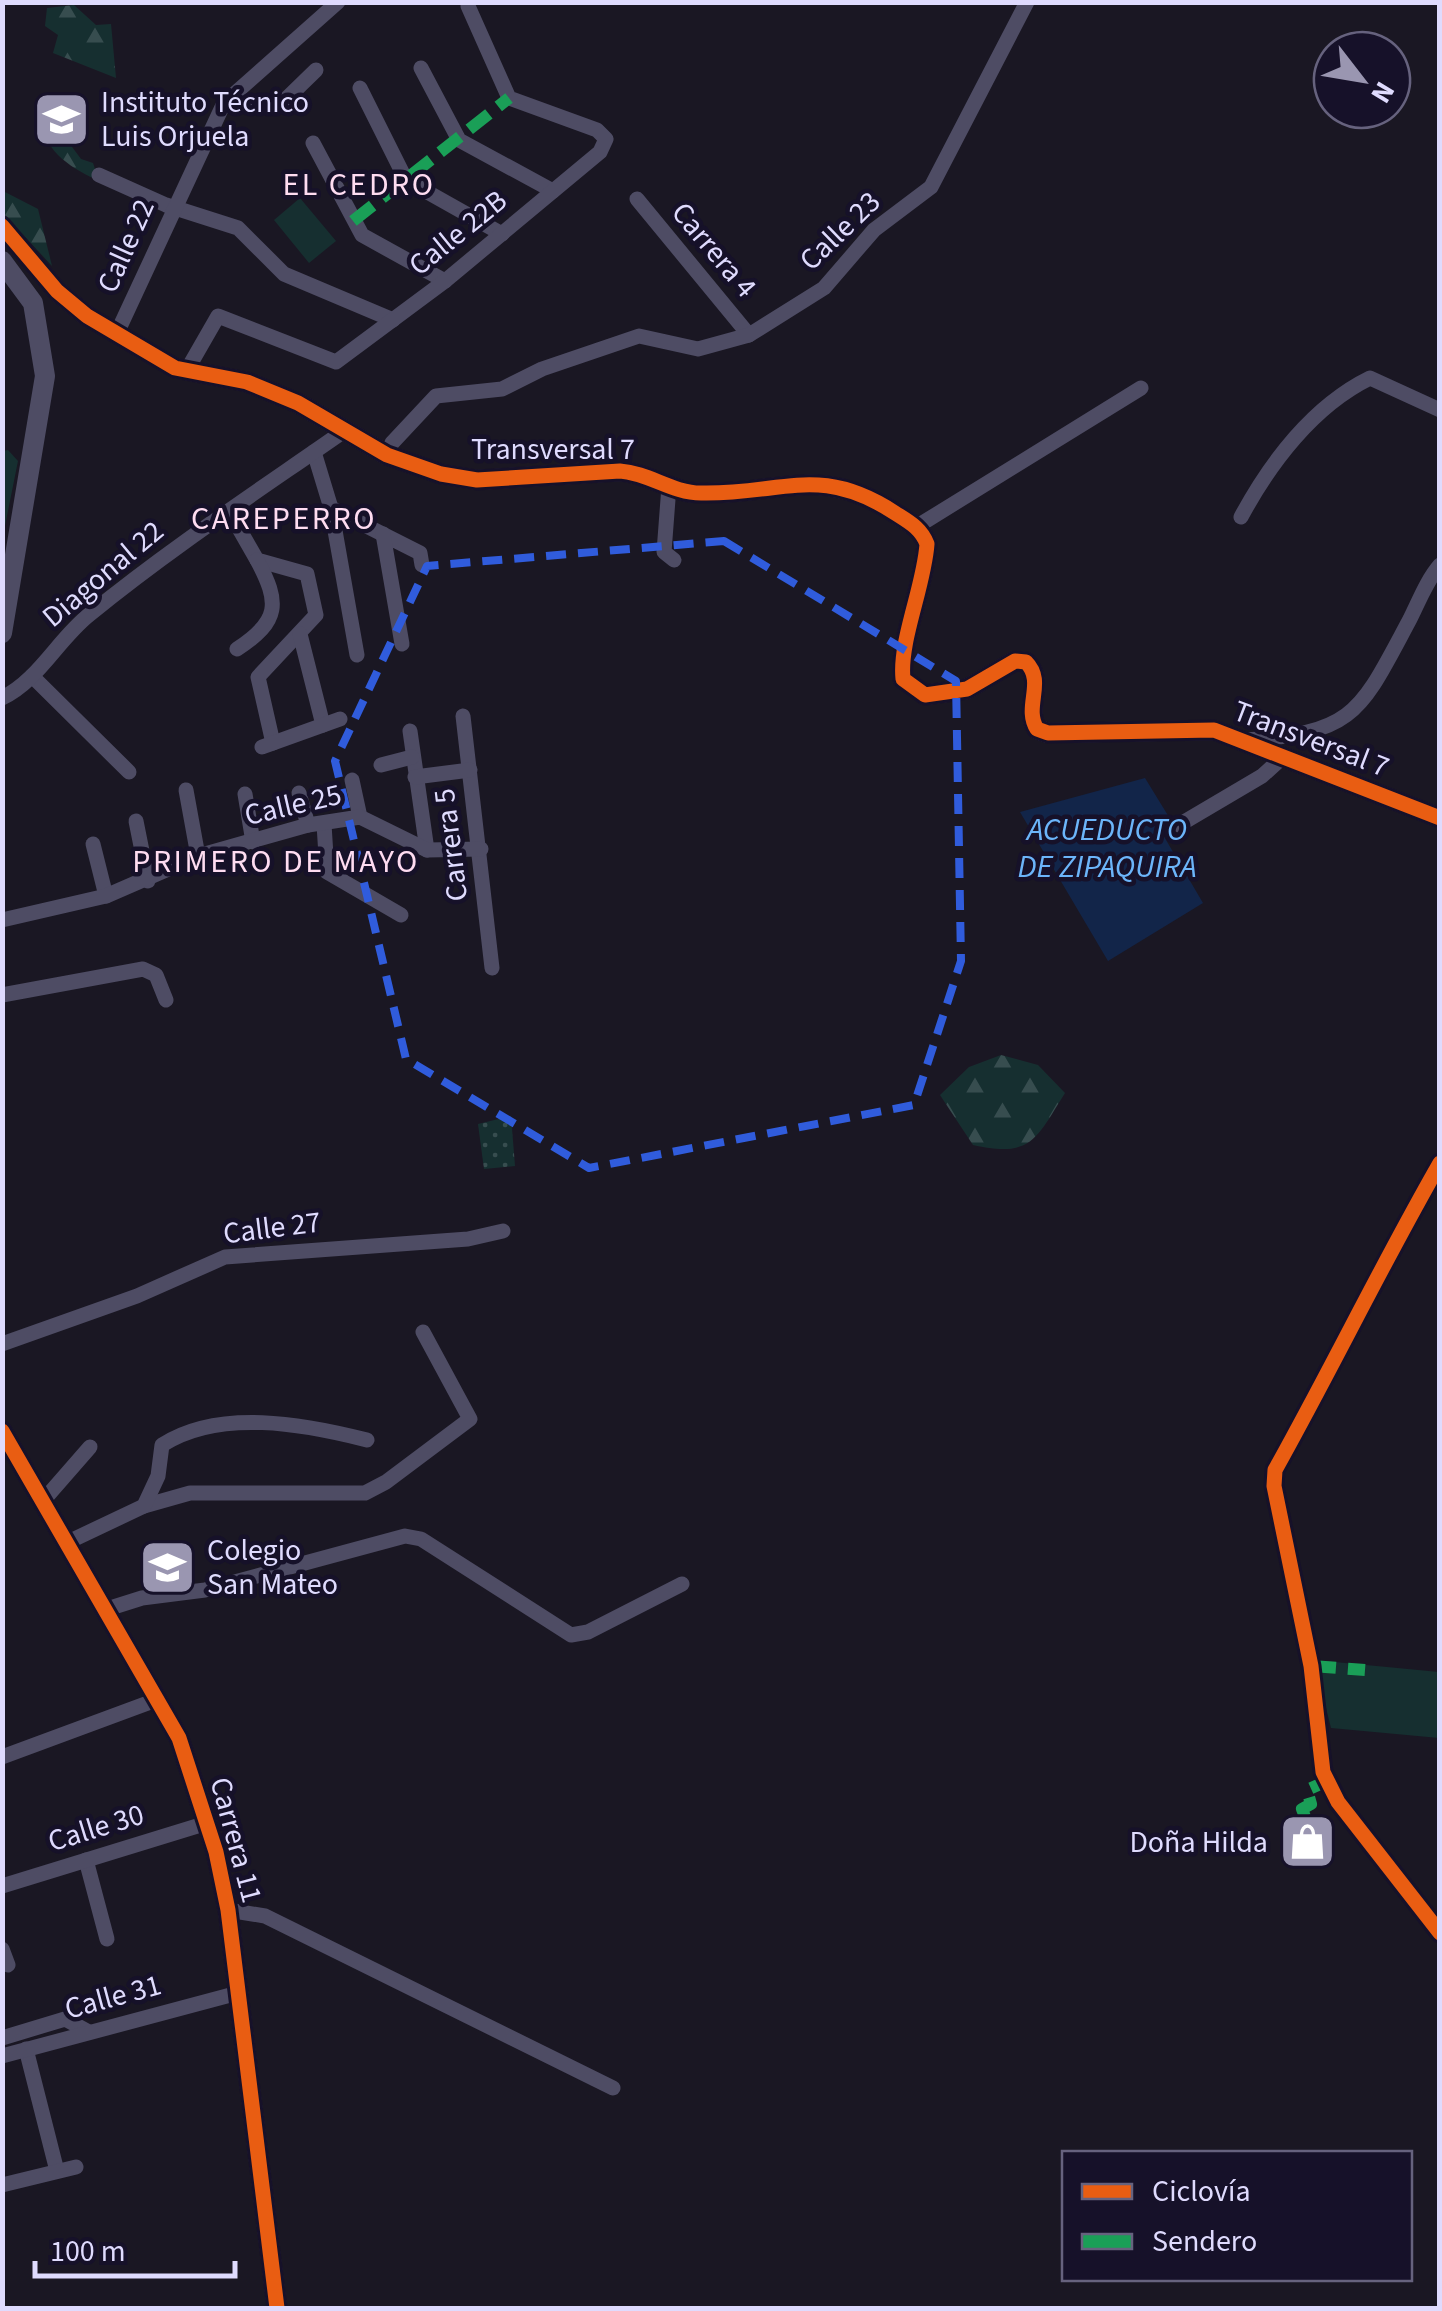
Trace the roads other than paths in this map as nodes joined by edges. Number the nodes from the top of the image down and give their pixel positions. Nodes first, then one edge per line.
1 (338, 2) edge
2 (1027, 2) edge
3 (468, 6) dead end
4 (421, 68) dead end
5 (316, 70) dead end
6 (360, 88) dead end
7 (224, 103) junction
8 (313, 142) dead end
9 (99, 175) dead end
10 (554, 191) junction
11 (636, 199) dead end
12 (175, 205) junction
13 (2, 226) edge
14 (502, 234) junction
15 (2, 260) edge
16 (445, 280) junction
17 (392, 320) junction
18 (117, 332) junction
19 (749, 335) junction
20 (187, 370) junction
21 (1141, 388) dead end
22 (1440, 410) edge
23 (344, 431) junction
24 (314, 452) junction
25 (388, 455) junction
26 (669, 486) junction
27 (331, 508) junction
28 (229, 510) junction
29 (1240, 517) dead end
30 (916, 527) junction
31 (383, 534) junction
32 (11, 553) edge
33 (257, 560) junction
34 (674, 560) dead end
35 (422, 565) dead end
36 (1440, 565) edge
37 (2, 633) edge
38 (300, 634) junction
39 (402, 644) dead end
40 (237, 649) dead end
41 (356, 656) dead end
42 (32, 676) junction
43 (2, 698) edge
44 (464, 716) dead end
45 (340, 719) dead end
46 (323, 725) junction
47 (410, 731) dead end
48 (1245, 740) junction
49 (412, 757) junction
50 (1282, 757) junction
51 (381, 765) dead end
52 (470, 770) junction
53 (129, 772) dead end
54 (415, 777) junction
55 (352, 780) dead end
56 (186, 790) dead end
57 (299, 793) dead end
58 (245, 794) dead end
59 (360, 816) junction
60 (1440, 818) edge
61 (136, 821) dead end
62 (316, 824) junction
63 (1179, 825) dead end
64 (253, 842) junction
65 (93, 844) dead end
66 (480, 849) junction
67 (427, 850) junction
68 (198, 856) junction
69 (148, 881) junction
70 (106, 896) junction
71 (401, 915) dead end
72 (2, 920) edge
73 (492, 968) dead end
74 (2, 995) edge
75 (166, 1000) dead end
76 (1440, 1162) edge
77 (503, 1231) dead end
78 (423, 1332) dead end
79 (2, 1344) edge
80 (2, 1431) edge
81 (367, 1440) dead end
82 (90, 1448) dead end
83 (42, 1502) junction
84 (144, 1506) junction
85 (66, 1544) junction
86 (682, 1584) dead end
87 (104, 1610) junction
88 (156, 1700) junction
89 (2, 1757) edge
90 (206, 1824) junction
91 (86, 1860) junction
92 (2, 1886) edge
93 (228, 1910) junction
94 (1440, 1933) edge
95 (107, 1939) dead end
96 (2, 1948) edge
97 (8, 1965) dead end
98 (238, 1993) junction
99 (89, 2032) junction
100 (2, 2038) edge
101 (26, 2049) junction
102 (2, 2056) edge
103 (613, 2088) dead end
104 (76, 2167) dead end
105 (58, 2171) junction
106 (2, 2185) edge
107 (277, 2308) edge

1 - 7 street, Calle 22
2 - 19 street, Calle 23
3 - 10 street, Calle 22B
4 - 10 street
5 - 7 street
6 - 14 street
7 - 12 street, Calle 22
8 - 16 street
9 - 12 street
10 - 14 street, Calle 22B
11 - 19 street, Carrera 4
12 - 17 street
12 - 18 street, Calle 22
13 - 18 street, Transversal 7
14 - 16 street, Calle 22B
15 - 32 street
16 - 17 street, Calle 22B
17 - 20 street, Calle 22B
18 - 20 street, Transversal 7
19 - 25 street, Calle 23
20 - 23 street, Transversal 7
21 - 30 street
22 - 29 street
23 - 24 street, Diagonal 22
23 - 25 street, Transversal 7
24 - 27 street
24 - 28 street, Diagonal 22
25 - 26 street, Transversal 7
26 - 30 street, Transversal 7
26 - 34 street
27 - 31 street
27 - 41 street
28 - 33 street
28 - 42 street, Diagonal 22
30 - 48 street, Transversal 7
31 - 35 street
31 - 39 street
32 - 37 street
33 - 38 street
33 - 40 street
36 - 48 street
38 - 46 street
38 - 46 street
42 - 43 street, Diagonal 22
42 - 53 street
44 - 52 street, Carrera 5
45 - 46 street
47 - 49 street
48 - 50 street, Transversal 7
49 - 51 street
49 - 54 street
50 - 60 street, Transversal 7
50 - 63 street
52 - 54 street
52 - 66 street, Carrera 5
54 - 67 street
55 - 59 street
56 - 68 street
57 - 62 street
58 - 64 street
59 - 62 street, Calle 25
59 - 67 street, Calle 25
61 - 69 street
62 - 64 street, Calle 25
62 - 71 street
64 - 68 street, Calle 25
65 - 70 street
66 - 67 street, Calle 25
66 - 73 street, Carrera 5
68 - 69 street, Calle 25
69 - 70 street, Calle 25
70 - 72 street, Calle 25
74 - 75 street
76 - 94 street
77 - 79 street, Calle 27
78 - 84 street
80 - 83 street, Carrera 11
81 - 84 street
82 - 83 street
83 - 85 street, Carrera 11
84 - 85 street
85 - 87 street, Carrera 11
86 - 87 street
87 - 88 street, Carrera 11
88 - 89 street
88 - 90 street, Carrera 11
90 - 91 street, Calle 30
90 - 93 street, Carrera 11
91 - 92 street, Calle 30
91 - 95 street
93 - 98 street, Carrera 11
93 - 103 street
96 - 97 street
98 - 99 street, Calle 31
98 - 107 street, Carrera 11
99 - 100 street
99 - 101 street, Calle 31
101 - 102 street, Calle 31
101 - 105 street
104 - 105 street
105 - 106 street

